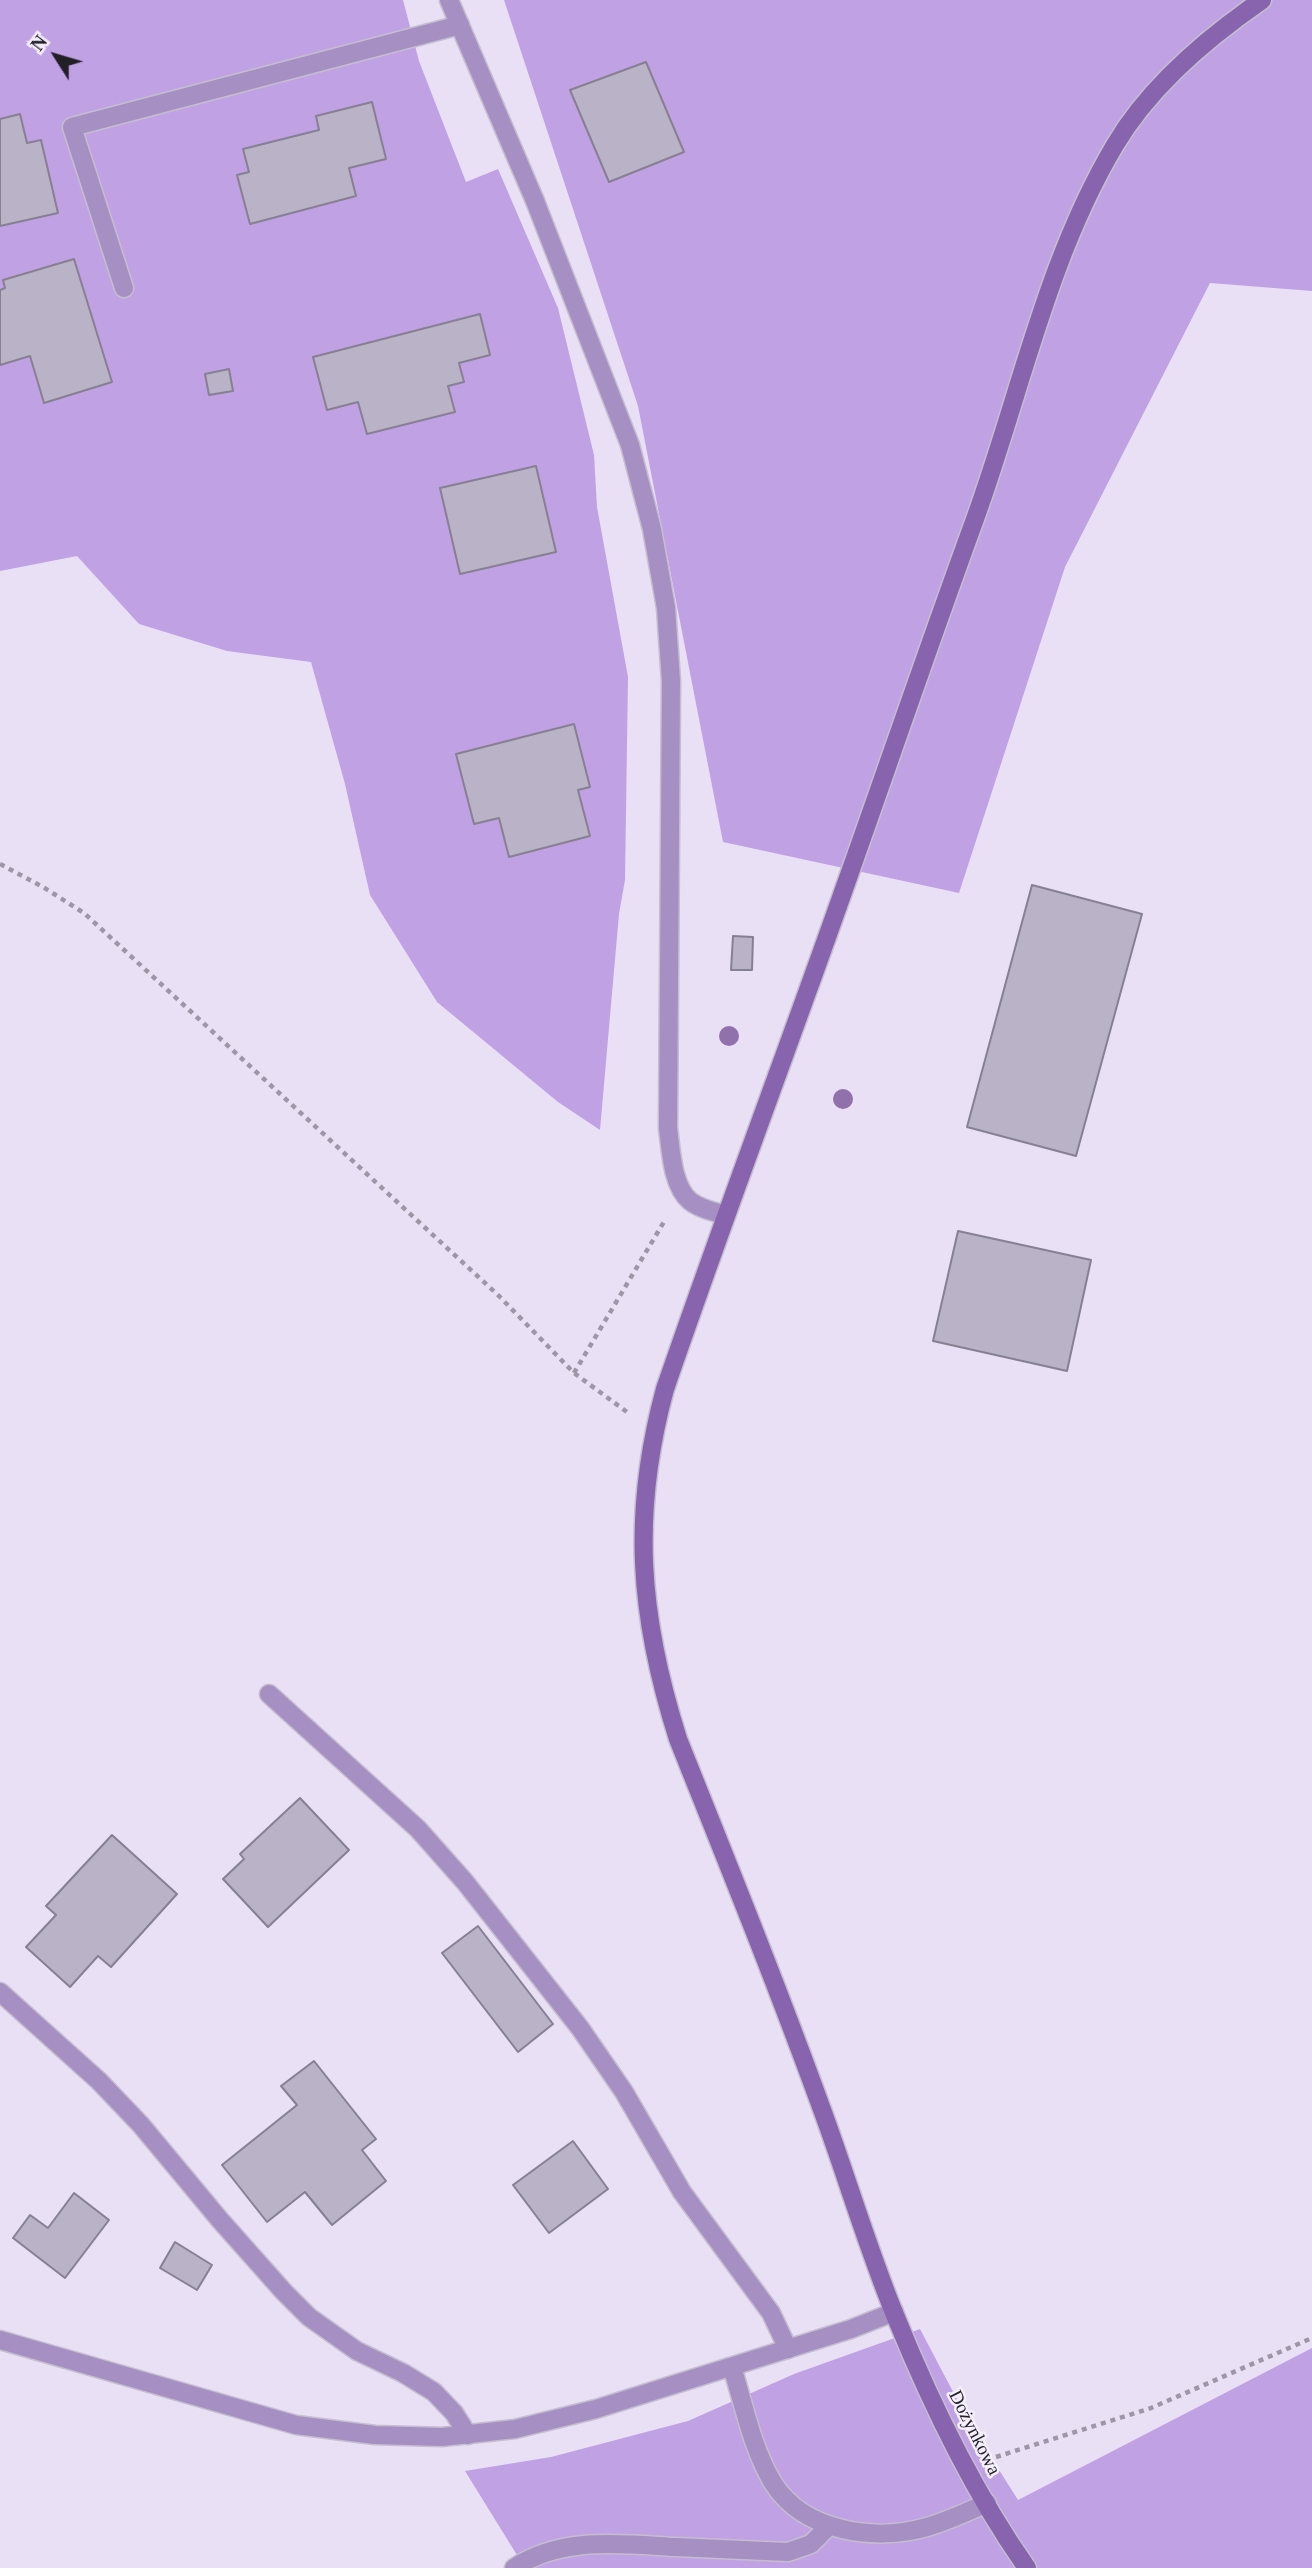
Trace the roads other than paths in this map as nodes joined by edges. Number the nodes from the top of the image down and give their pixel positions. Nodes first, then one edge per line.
1 (449, 0) edge
2 (1262, 0) edge
3 (460, 25) junction
4 (124, 288) dead end
5 (726, 1215) junction
6 (269, 1693) dead end
7 (0, 1992) edge
8 (894, 2312) junction
9 (0, 2340) edge
10 (788, 2349) junction
11 (732, 2367) junction
12 (468, 2435) junction
13 (987, 2503) junction
14 (829, 2526) junction
15 (514, 2568) edge
16 (1027, 2568) edge

1 - 3 street
2 - 5 street, Dożynkowa
3 - 4 street
3 - 5 street
5 - 8 street, Dożynkowa
6 - 10 street
7 - 12 street
8 - 10 street
8 - 13 street, Dożynkowa
9 - 12 street
10 - 11 street
11 - 12 street
11 - 14 street
13 - 14 street
13 - 16 street, Dożynkowa
14 - 15 street

